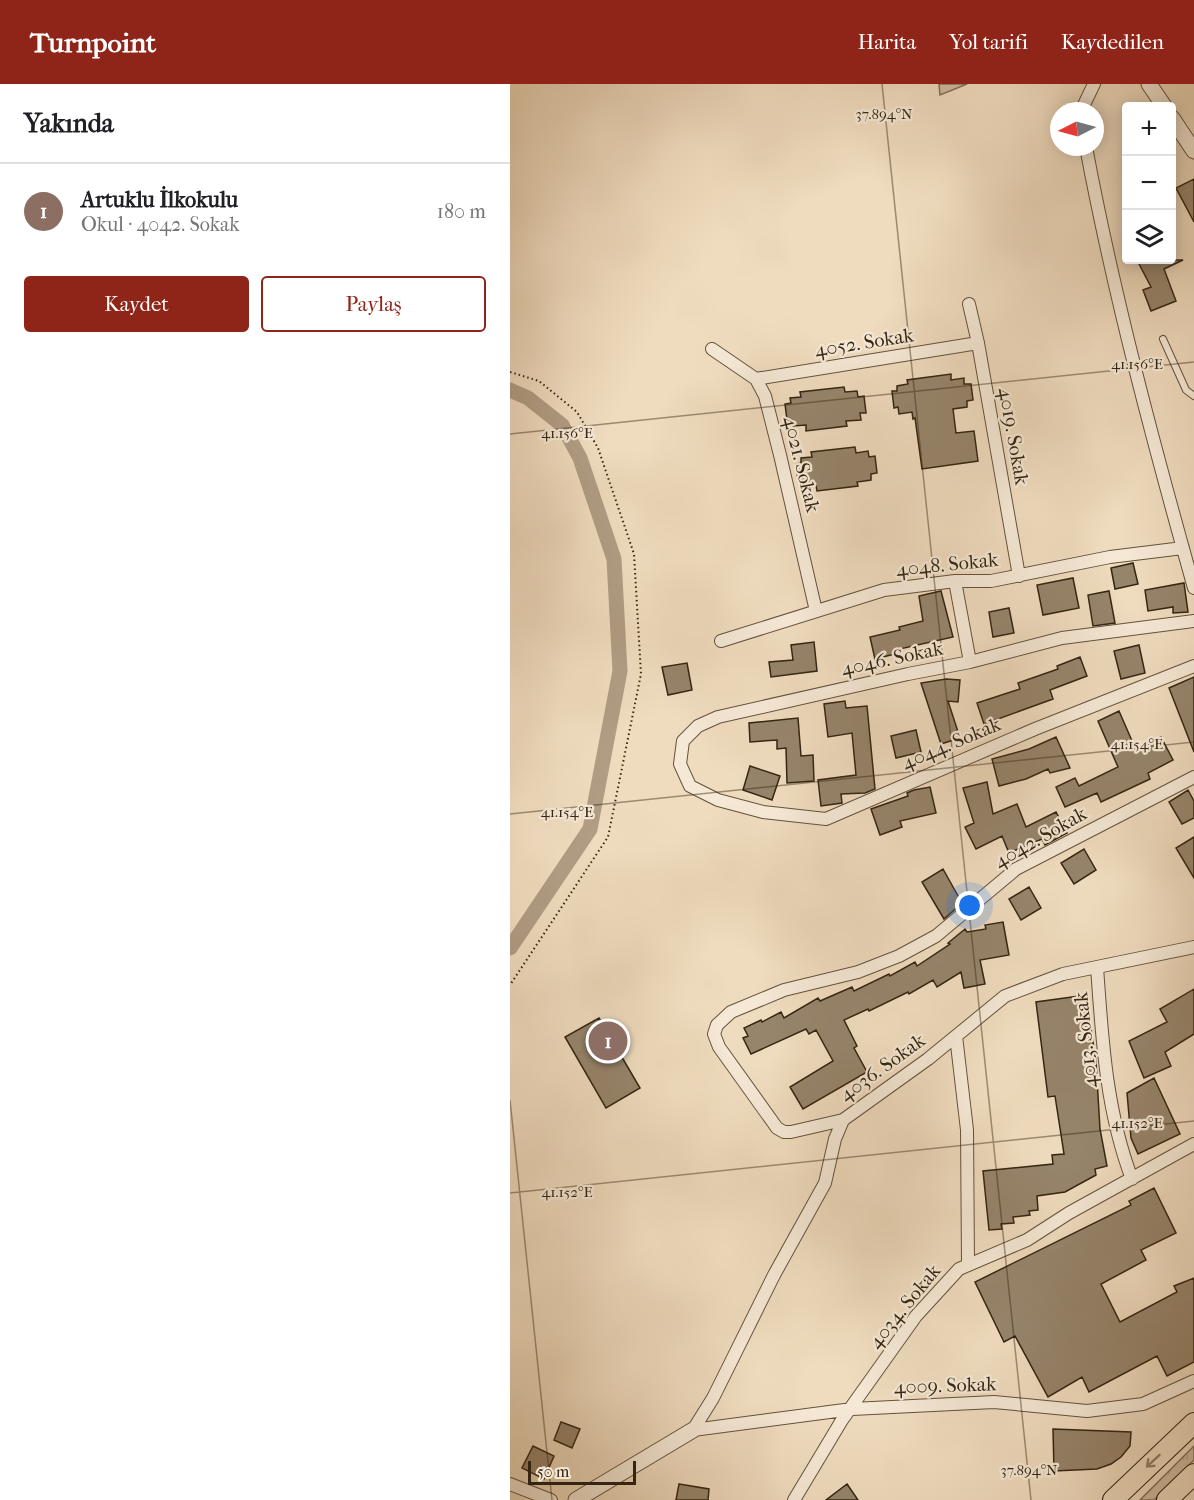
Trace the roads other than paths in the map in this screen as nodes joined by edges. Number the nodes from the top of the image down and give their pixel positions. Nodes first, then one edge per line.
1 (1094, 84) edge
2 (1149, 84) edge
3 (1085, 102) edge
4 (1161, 102) edge
5 (1176, 124) edge
6 (1194, 151) edge
7 (1088, 156) edge
8 (969, 304) dead end
9 (1163, 339) dead end
10 (978, 343) junction
11 (712, 349) dead end
12 (756, 379) junction
13 (1194, 396) edge
14 (1183, 548) junction
15 (1019, 576) junction
16 (955, 581) junction
17 (1194, 588) edge
18 (816, 611) junction
19 (1194, 621) edge
20 (721, 641) dead end
21 (970, 662) junction
22 (1194, 666) edge
23 (1194, 777) edge
24 (718, 800) joint
25 (1194, 947) edge
26 (1097, 967) junction
27 (956, 1036) junction
28 (843, 1120) junction
29 (1194, 1144) edge
30 (1132, 1179) junction
31 (968, 1264) junction
32 (1194, 1381) edge
33 (852, 1409) junction
34 (1194, 1423) edge
35 (693, 1430) junction
36 (1194, 1474) edge
37 (510, 1484) edge
38 (551, 1500) edge
39 (576, 1500) edge
40 (794, 1500) edge
41 (1113, 1500) edge
42 (1167, 1500) edge

1 - 3 street
2 - 4 street
5 - 6 street
7 - 14 street
8 - 10 street, 4019. Sokak
9 - 13 lane
10 - 12 street, 4052. Sokak
10 - 15 street, 4019. Sokak
11 - 12 street
12 - 18 street, 4021. Sokak
14 - 15 street, 4048. Sokak
14 - 17 street
15 - 16 street, 4048. Sokak
16 - 18 street, 4048. Sokak
16 - 21 street
18 - 20 street, 4048. Sokak
19 - 21 street, 4046. Sokak
21 - 24 street, 4046. Sokak
22 - 24 street, 4044. Sokak
23 - 28 street, 4042. Sokak
25 - 26 street, 4036. Sokak
26 - 27 street, 4036. Sokak
26 - 30 street, 4013. Sokak
27 - 28 street, 4036. Sokak
27 - 31 street
28 - 35 street, 4036. Sokak
29 - 30 street, 4034. Sokak
30 - 31 street, 4034. Sokak
31 - 33 street, 4034. Sokak
32 - 33 street, 4009. Sokak
33 - 35 street, 4009. Sokak
33 - 40 street, 4034. Sokak
34 -> 41 highway
35 - 39 street
36 - 42 highway
37 - 38 street

